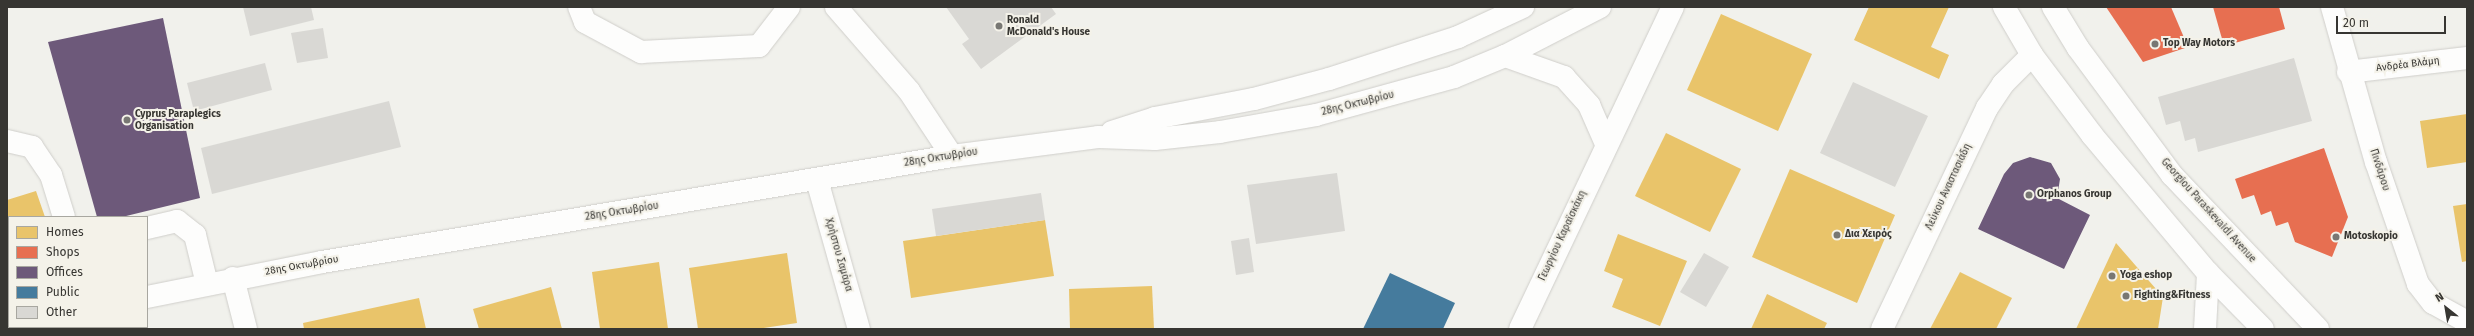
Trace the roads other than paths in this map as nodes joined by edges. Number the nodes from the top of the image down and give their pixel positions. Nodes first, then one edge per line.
1 (580, 7) edge
2 (789, 7) edge
3 (836, 7) edge
4 (1523, 7) edge
5 (1600, 7) edge
6 (1673, 7) edge
7 (2004, 7) edge
8 (2053, 7) edge
9 (2332, 7) edge
10 (2032, 55) junction
11 (1505, 56) junction
12 (2467, 58) edge
13 (2348, 72) junction
14 (1098, 137) junction
15 (7, 141) edge
16 (1606, 144) junction
17 (952, 156) junction
18 (817, 180) junction
19 (64, 216) edge
20 (148, 228) edge
21 (2208, 273) junction
22 (233, 278) junction
23 (207, 284) junction
24 (148, 297) edge
25 (2460, 319) edge
26 (246, 329) edge
27 (859, 329) edge
28 (1520, 329) edge
29 (1882, 329) edge
30 (2205, 329) edge
31 (2263, 329) edge
32 (2318, 329) edge

1 - 2 street
3 - 17 street
4 - 14 street, 28ης Οκτωβρίου
5 - 11 street, 28ης Οκτωβρίου
6 - 16 street, Γεωργίου Καραϊσκάκη
7 - 10 street
8 - 32 street, Georgiou Paraskevaidi Avenue
9 - 13 street, Πινδάρου
10 - 21 street
10 - 29 street, Λεύκου Αναστασιάδη
11 - 14 street, 28ης Οκτωβρίου
11 - 16 street
12 - 13 street, Ανδρέα Βλάμη
13 - 25 street, Πινδάρου
14 - 17 street, 28ης Οκτωβρίου
15 - 19 street
16 - 28 street, Γεωργίου Καραϊσκάκη
17 - 18 street, 28ης Οκτωβρίου
18 - 22 street, 28ης Οκτωβρίου
18 - 27 street, Χρήστου Σαμάρα
20 - 23 street
21 - 30 street
21 - 31 street
22 - 23 street, 28ης Οκτωβρίου
22 - 26 street
23 - 24 street, 28ης Οκτωβρίου

